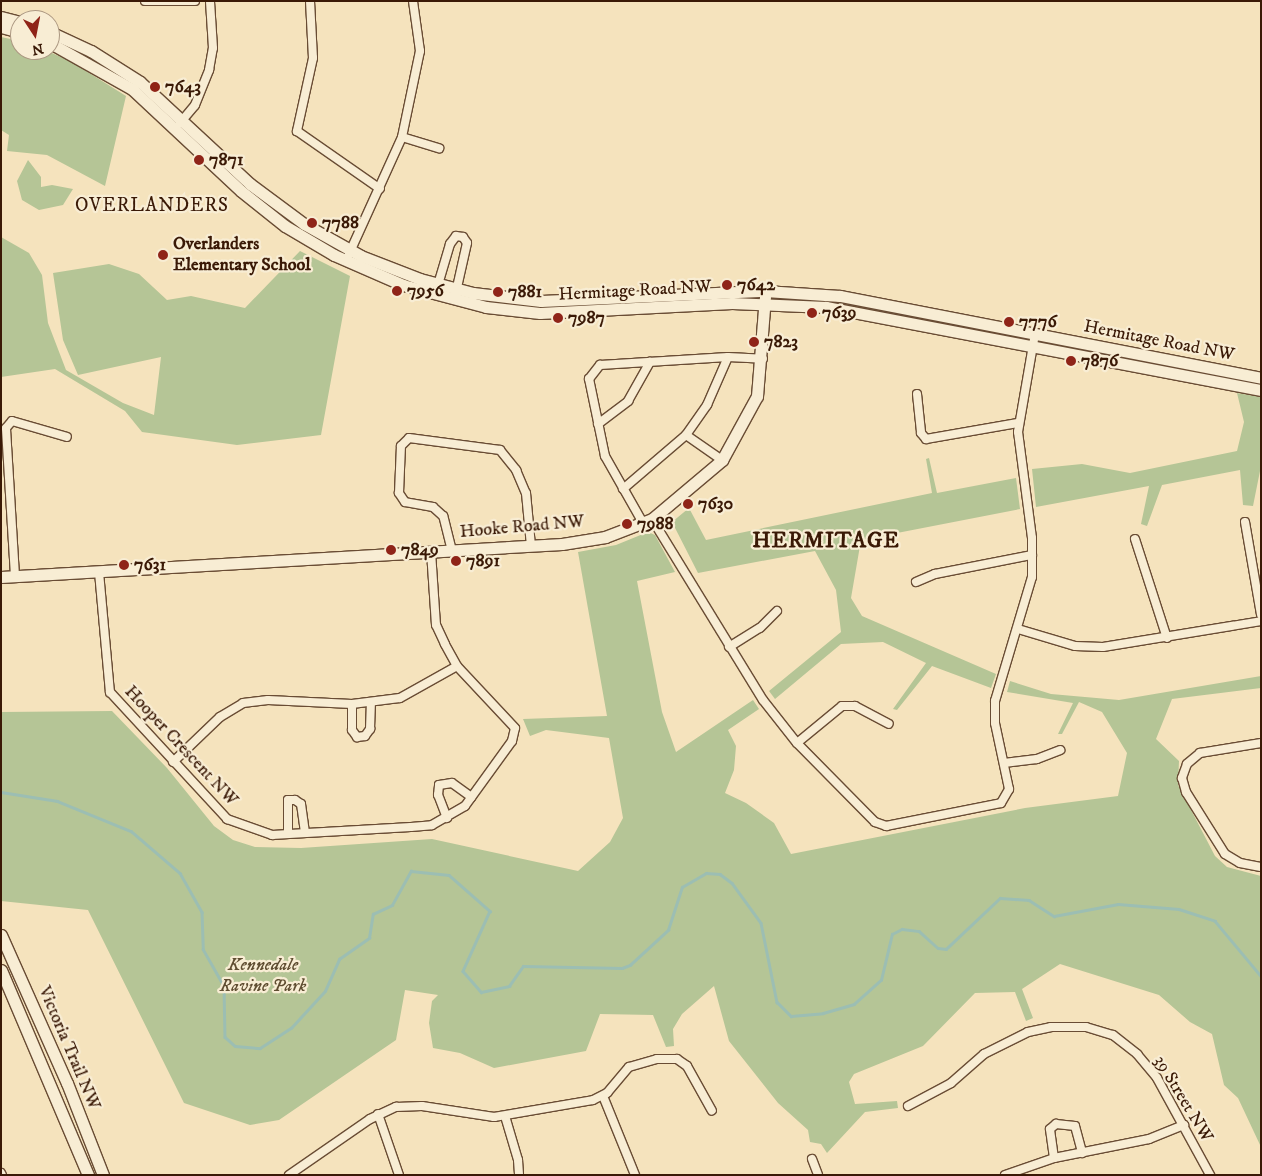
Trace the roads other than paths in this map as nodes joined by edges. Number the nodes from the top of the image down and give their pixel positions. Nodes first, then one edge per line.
1 (144, 1) edge
2 (194, 1) edge
3 (210, 1) edge
4 (310, 1) edge
5 (413, 1) edge
6 (60, 37) edge
7 (60, 48) edge
8 (179, 124) junction
9 (402, 137) junction
10 (439, 148) dead end
11 (380, 189) junction
12 (348, 255) junction
13 (437, 289) junction
14 (455, 294) junction
15 (765, 296) junction
16 (1034, 339) junction
17 (728, 357) junction
18 (763, 359) junction
19 (650, 362) junction
20 (1261, 378) edge
21 (1261, 390) edge
22 (917, 394) dead end
23 (1018, 423) junction
24 (598, 424) junction
25 (686, 435) junction
26 (67, 437) dead end
27 (722, 460) junction
28 (623, 490) junction
29 (647, 521) junction
30 (1245, 522) dead end
31 (1135, 539) dead end
32 (530, 546) junction
33 (452, 551) junction
34 (431, 552) junction
35 (1032, 555) junction
36 (99, 572) junction
37 (15, 576) junction
38 (1, 577) edge
39 (916, 582) dead end
40 (776, 611) dead end
41 (1261, 616) edge
42 (1261, 621) edge
43 (1018, 630) junction
44 (1167, 638) junction
45 (729, 647) junction
46 (457, 666) junction
47 (371, 703) junction
48 (352, 704) junction
49 (890, 724) dead end
50 (797, 743) junction
51 (1261, 743) edge
52 (1060, 750) dead end
53 (173, 762) junction
54 (1004, 763) junction
55 (471, 797) junction
56 (448, 818) junction
57 (288, 832) junction
58 (305, 833) junction
59 (1261, 867) edge
60 (1, 936) edge
61 (1, 970) edge
62 (603, 1096) junction
63 (908, 1106) dead end
64 (712, 1111) dead end
65 (378, 1114) junction
66 (505, 1116) junction
67 (1184, 1125) junction
68 (1082, 1153) junction
69 (1054, 1158) junction
70 (812, 1159) dead end
71 (88, 1175) edge
72 (102, 1175) edge
73 (289, 1175) edge
74 (399, 1175) edge
75 (518, 1175) edge
76 (636, 1175) edge
77 (818, 1175) edge
78 (1005, 1175) edge
79 (1210, 1175) edge

1 - 2 street
3 - 8 street
4 - 11 street
5 - 9 street
6 - 8 street, Hermitage Road NW
7 - 8 street, Hermitage Road NW
8 - 12 street, Hermitage Road NW
9 - 10 street
9 - 11 street
11 - 12 street
12 - 13 street, Hermitage Road NW
13 - 14 street, Hermitage Road NW
13 - 14 street
14 - 15 street, Hermitage Road NW
15 - 16 street, Hermitage Road NW
15 - 18 street, Hooke Road NW
16 - 20 street, Hermitage Road NW
16 - 21 street, Hermitage Road NW
16 - 23 street
17 - 18 street
17 - 19 street
17 - 25 street
18 - 27 street, Hooke Road NW
19 - 24 street
19 - 24 street
22 - 23 street
23 - 35 street
24 - 28 street
25 - 27 street
25 - 28 street
26 - 37 street
27 - 29 street, Hooke Road NW
28 - 29 street
29 - 32 street, Hooke Road NW
29 - 45 street
30 - 41 street
31 - 44 street
32 - 33 street, Hooke Road NW
32 - 33 street
33 - 34 street, Hooke Road NW
34 - 36 street, Hooke Road NW
34 - 46 street, Hooper Crescent NW
35 - 39 street
35 - 43 street
36 - 37 street, Hooke Road NW
36 - 53 street, Hooper Crescent NW
37 - 38 street, Hooke Road NW
40 - 45 street
42 - 44 street
43 - 44 street
43 - 54 street
45 - 50 street
46 - 47 street
46 - 55 street, Hooper Crescent NW
47 - 48 street
47 - 48 street
48 - 53 street
49 - 50 street
50 - 54 street
51 - 59 street
52 - 54 street
53 - 57 street, Hooper Crescent NW
55 - 56 street, Hooper Crescent NW
55 - 56 street
56 - 58 street, Hooper Crescent NW
57 - 58 street, Hooper Crescent NW
57 - 58 street
60 - 72 street, Victoria Trail NW
61 - 71 street, Victoria Trail NW
62 - 64 street
62 - 66 street
62 - 76 street
63 - 67 street, 39 Street NW
65 - 66 street
65 - 73 street
65 - 74 street
66 - 75 street
67 - 68 street
67 - 79 street, 39 Street NW
68 - 69 street
68 - 69 street
69 - 78 street
70 - 77 street

